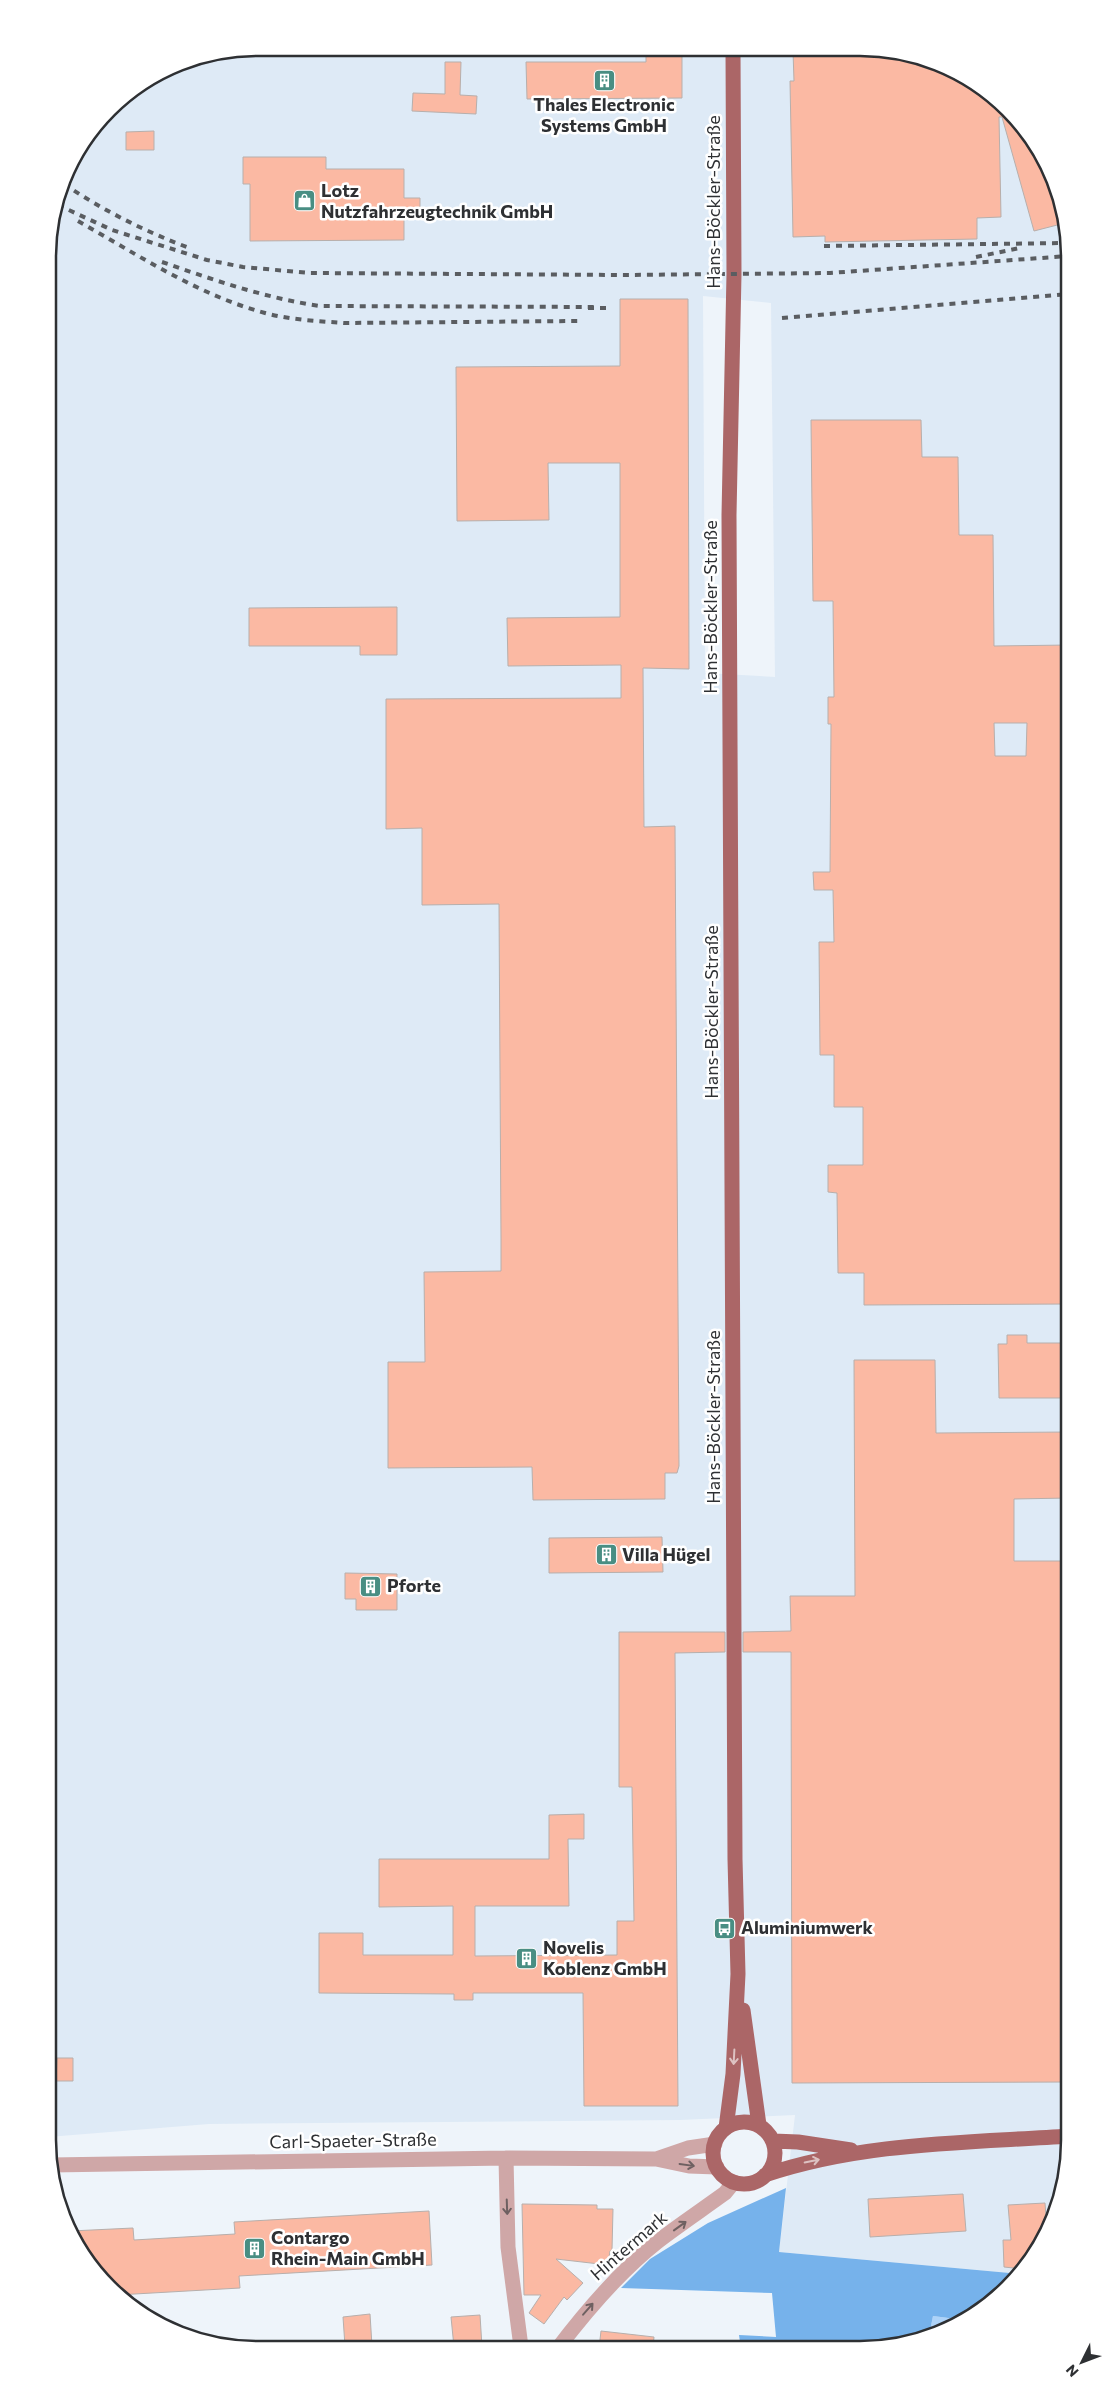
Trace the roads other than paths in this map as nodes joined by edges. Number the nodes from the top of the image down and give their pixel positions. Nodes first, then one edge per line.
1 (733, 56) edge
2 (738, 1974) junction
3 (759, 2125) junction
4 (726, 2128) junction
5 (1061, 2137) edge
6 (773, 2142) junction
7 (715, 2144) junction
8 (860, 2151) junction
9 (506, 2158) junction
10 (656, 2159) junction
11 (58, 2165) edge
12 (717, 2167) junction
13 (766, 2175) junction
14 (734, 2182) junction
15 (519, 2341) edge
16 (563, 2341) edge

1 - 2 main road, Hans-Böckler-Straße
2 - 3 main road, Hans-Böckler-Straße
2 -> 4 main road, Hans-Böckler-Straße
3 - 4 main road
3 - 6 main road
4 - 7 main road
5 - 8 main road
6 - 8 main road
6 - 13 main road
7 - 10 street, Carl-Spaeter-Straße
7 - 12 main road
13 -> 8 main road
9 - 10 street, Carl-Spaeter-Straße
9 - 11 street, Carl-Spaeter-Straße
9 -> 15 street
10 -> 12 street, Carl-Spaeter-Straße
12 - 14 main road
13 - 14 main road
16 -> 14 street, Hintermark

